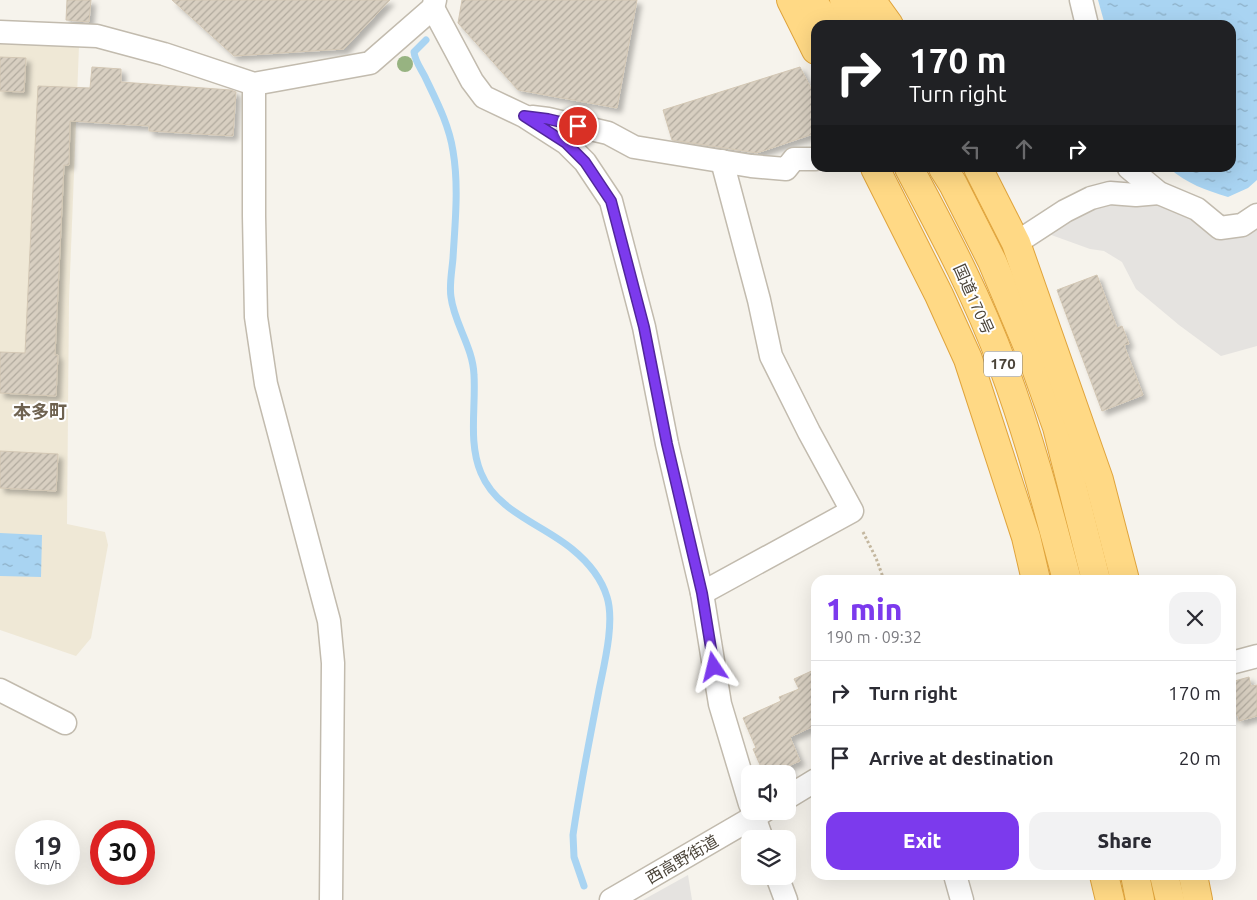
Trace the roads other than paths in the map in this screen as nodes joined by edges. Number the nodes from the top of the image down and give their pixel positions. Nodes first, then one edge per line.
1 (791, 0) edge
2 (812, 0) edge
3 (844, 0) edge
4 (871, 0) edge
5 (1081, 0) edge
6 (434, 4) edge
7 (825, 20) edge
8 (857, 20) edge
9 (885, 20) edge
10 (1086, 20) edge
11 (0, 32) edge
12 (811, 40) edge
13 (254, 84) junction
14 (524, 116) junction
15 (811, 159) edge
16 (722, 162) junction
17 (877, 172) edge
18 (911, 172) edge
19 (946, 172) edge
20 (980, 172) edge
21 (1134, 172) edge
22 (1159, 193) junction
23 (1257, 215) edge
24 (1016, 243) junction
25 (1094, 573) edge
26 (1035, 575) edge
27 (1065, 575) edge
28 (1124, 575) edge
29 (702, 593) junction
30 (1257, 656) edge
31 (1236, 662) edge
32 (0, 690) edge
33 (65, 723) dead end
34 (741, 768) edge
35 (811, 783) edge
36 (796, 792) edge
37 (741, 820) edge
38 (956, 880) edge
39 (1105, 880) edge
40 (1135, 880) edge
41 (1165, 880) edge
42 (1194, 880) edge
43 (780, 885) edge
44 (331, 900) edge
45 (611, 900) edge
46 (786, 900) edge
47 (962, 900) edge
48 (1110, 900) edge
49 (1140, 900) edge
50 (1170, 900) edge
51 (1198, 900) edge

1 - 12 highway
2 - 7 highway
3 - 8 highway
4 - 9 highway
5 - 10 street
6 - 13 street
6 - 14 street
11 - 13 street
13 - 44 street
14 - 16 street
14 - 29 street
15 - 16 street
16 - 29 street
17 - 26 highway
18 - 27 highway, 国道170号 / 170
19 - 25 highway, 国道170号 / 170
20 - 24 highway
21 - 22 street
22 - 23 street
22 - 24 street
24 - 28 highway
29 - 34 street
30 - 31 street
32 - 33 street
35 - 36 street
37 - 45 street, 西高野街道
38 - 47 street
39 - 48 highway
40 - 49 highway
41 - 50 highway
42 - 51 highway
43 - 46 street

